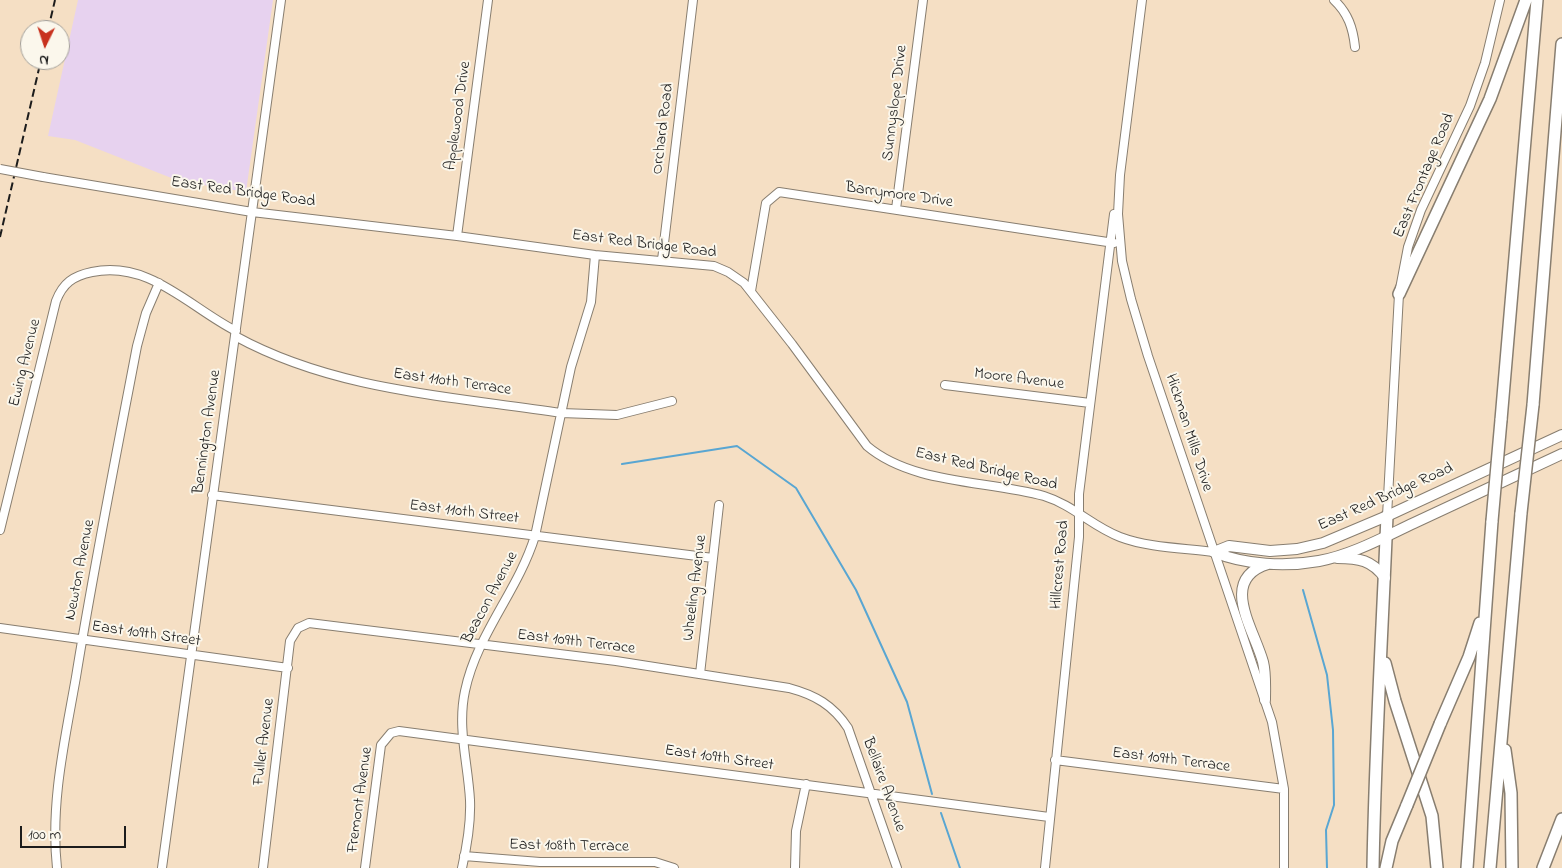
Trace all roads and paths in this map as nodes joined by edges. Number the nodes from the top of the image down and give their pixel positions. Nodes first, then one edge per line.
1 (281, 0) edge
2 (488, 0) edge
3 (693, 0) edge
4 (923, 0) edge
5 (1142, 0) edge
6 (1334, 0) edge
7 (1500, 0) edge
8 (1526, 0) edge
9 (1537, 0) edge
10 (1562, 44) edge
11 (1355, 47) dead end
12 (0, 169) edge
13 (1120, 175) junction
14 (896, 209) junction
15 (252, 212) junction
16 (457, 236) junction
17 (1110, 242) junction
18 (1121, 244) junction
19 (595, 255) junction
20 (662, 260) junction
21 (84, 274) joint
22 (160, 282) junction
23 (751, 292) junction
24 (1399, 294) junction
25 (236, 334) junction
26 (945, 385) dead end
27 (672, 401) dead end
28 (1090, 403) junction
29 (561, 412) junction
30 (1562, 435) edge
31 (1562, 454) edge
32 (212, 495) junction
33 (719, 505) dead end
34 (1079, 512) junction
35 (1387, 516) junction
36 (0, 530) edge
37 (535, 536) junction
38 (1386, 536) junction
39 (1214, 552) junction
40 (713, 558) junction
41 (1331, 558) junction
42 (1271, 563) junction
43 (1385, 578) junction
44 (1486, 605) junction
45 (304, 625) joint
46 (0, 628) edge
47 (82, 640) junction
48 (480, 644) junction
49 (1382, 646) junction
50 (190, 656) junction
51 (288, 668) junction
52 (700, 674) junction
53 (1265, 700) junction
54 (838, 713) joint
55 (1502, 730) junction
56 (387, 737) joint
57 (462, 738) junction
58 (1055, 760) junction
59 (806, 784) junction
60 (1284, 789) junction
61 (872, 793) junction
62 (1049, 817) junction
63 (1562, 819) edge
64 (464, 856) junction
65 (673, 867) edge
66 (57, 868) edge
67 (162, 868) edge
68 (263, 868) edge
69 (365, 868) edge
70 (462, 868) edge
71 (795, 868) edge
72 (897, 868) edge
73 (1044, 868) edge
74 (1284, 868) edge
75 (1372, 868) edge
76 (1386, 868) edge
77 (1437, 868) edge
78 (1467, 868) edge
79 (1490, 868) edge
80 (1512, 868) edge
81 (1544, 868) edge

1 - 15 street, Bennington Avenue
2 - 16 street, Applewood Drive
3 - 20 street, Orchard Road
4 - 14 street, Sunnyslope Drive
5 - 13 street, Hickman Mills Drive
6 - 11 street
7 - 24 street, East Frontage Road
8 - 24 highway
9 - 44 highway, bridge
10 - 55 highway, bridge
12 - 15 street, East Red Bridge Road, bridge
13 - 17 street, Hillcrest Road
13 - 18 street, Hickman Mills Drive
14 - 17 street, Barrymore Drive
14 - 23 street, Barrymore Drive
15 - 16 street, East Red Bridge Road
15 - 25 street, Bennington Avenue
16 - 19 street, East Red Bridge Road
17 - 18 street, Barrymore Drive
17 - 28 street, Hillcrest Road
18 - 39 street, Hickman Mills Drive
19 - 20 street, East Red Bridge Road
19 - 29 street, Beacon Avenue
20 - 23 street, East Red Bridge Road
21 - 22 street, East 110th Terrace
21 - 36 street, Ewing Avenue
22 - 25 street, East 110th Terrace
22 - 47 street, Newton Avenue
23 - 34 street, East Red Bridge Road
24 - 35 street, East Frontage Road
25 - 29 street, East 110th Terrace
25 - 32 street, Bennington Avenue
26 - 28 street, Moore Avenue
27 - 29 street, East 110th Terrace
28 - 34 street, Hillcrest Road
29 - 37 street, Beacon Avenue
30 - 35 main road, East Red Bridge Road
31 - 38 main road, East Red Bridge Road
32 - 37 street, East 110th Street
32 - 50 street, Bennington Avenue
33 - 40 street, Wheeling Avenue
34 - 39 street, East Red Bridge Road
34 - 58 street, Hillcrest Road
35 - 38 highway
35 - 39 main road, East Red Bridge Road
37 - 40 street, East 110th Street
37 - 48 street, Beacon Avenue
38 - 41 main road, East Red Bridge Road
38 - 43 highway
39 - 42 main road, East Red Bridge Road
39 - 53 street, Hickman Mills Drive
40 - 52 street, Wheeling Avenue
41 - 42 main road, East Red Bridge Road
41 - 43 main road
42 - 53 main road
43 - 49 highway
44 - 76 highway, bridge
44 - 78 highway
45 - 48 street, East 109th Terrace
45 - 51 street, Fuller Avenue
46 - 47 street, East 109th Street
47 - 50 street, East 109th Street
47 - 66 street, Newton Avenue
48 - 52 street, East 109th Terrace
48 - 57 street, Beacon Avenue
49 - 75 highway
49 - 77 highway
50 - 51 street, East 109th Street
50 - 67 street, Bennington Avenue
51 - 68 street, Fuller Avenue
52 - 54 street, East 109th Terrace
53 - 60 street, Hickman Mills Drive
54 - 61 street, Bellaire Avenue
55 - 79 highway
55 - 80 highway
56 - 57 street, East 109th Street
56 - 69 street, Fremont Avenue
57 - 59 street, East 109th Street
57 - 64 street, Beacon Avenue
58 - 60 street, East 109th Terrace
58 - 62 street, Hillcrest Road
59 - 61 street, East 109th Street
59 - 71 street
60 - 74 street, Hickman Mills Drive
61 - 62 street, East 109th Street
61 - 72 street, Bellaire Avenue
62 - 73 street, Hillcrest Road
63 - 81 highway
64 - 65 street, East 108th Terrace
64 - 70 street, Beacon Avenue

